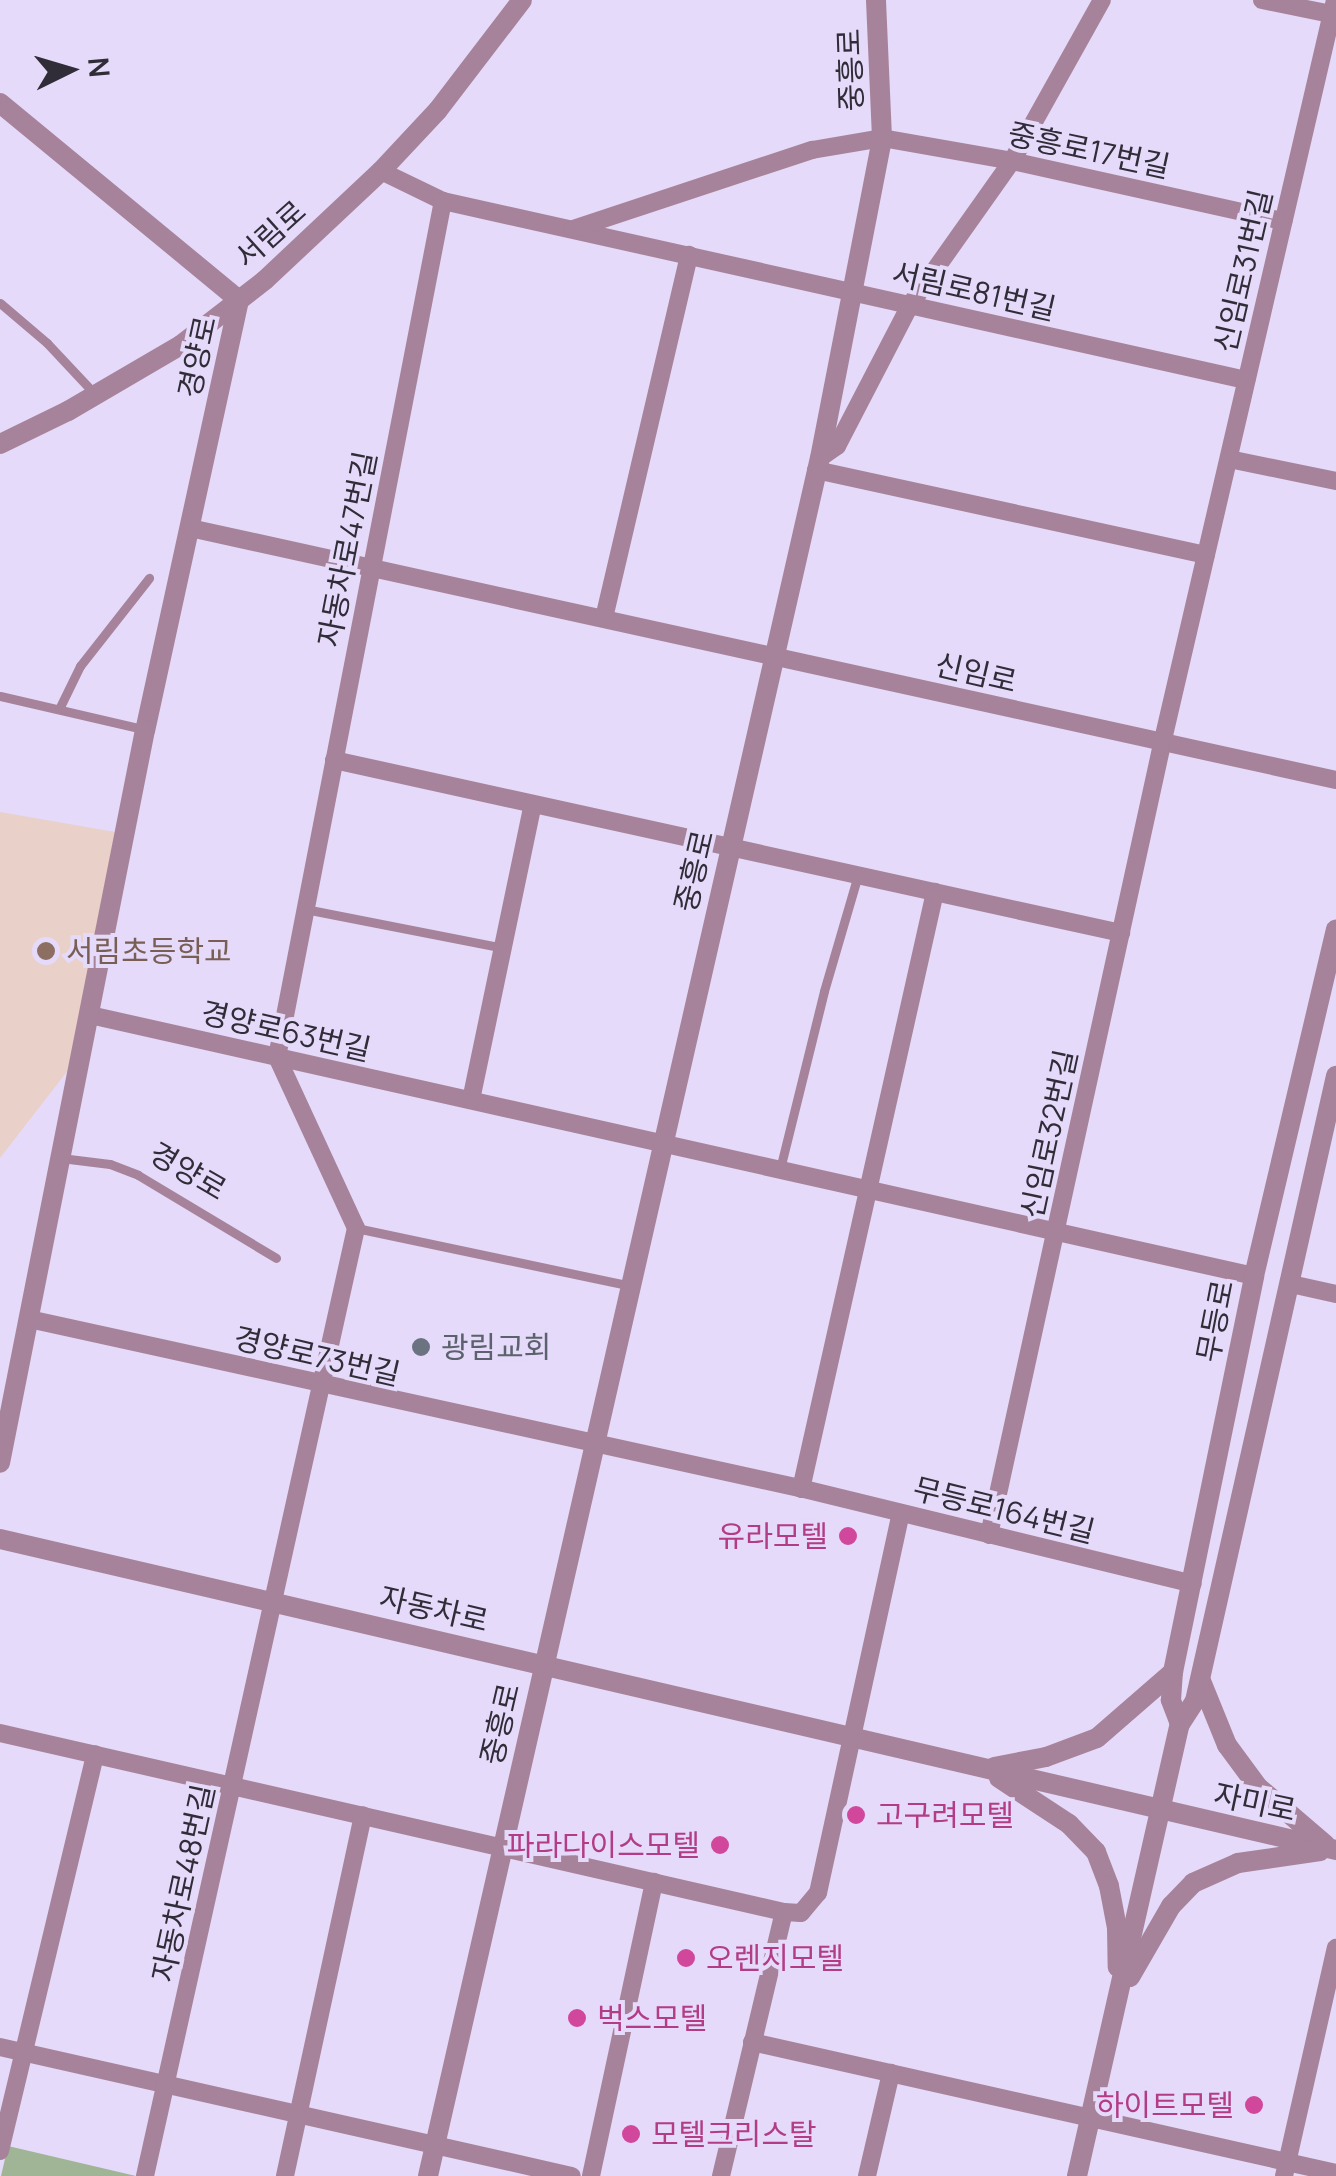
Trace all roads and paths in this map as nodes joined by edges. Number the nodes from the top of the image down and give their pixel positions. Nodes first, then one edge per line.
1 (522, 0) edge
2 (876, 0) edge
3 (1102, 0) edge
4 (1262, 0) edge
5 (1334, 10) edge
6 (0, 102) edge
7 (882, 138) junction
8 (1012, 161) junction
9 (381, 172) junction
10 (444, 201) junction
11 (1283, 221) junction
12 (572, 230) junction
13 (689, 255) junction
14 (850, 292) junction
15 (239, 300) junction
16 (0, 303) edge
17 (910, 304) junction
18 (1246, 380) junction
19 (96, 395) junction
20 (0, 444) edge
21 (1229, 460) junction
22 (818, 464) junction
23 (1336, 482) edge
24 (190, 528) junction
25 (1206, 554) junction
26 (372, 569) junction
27 (149, 578) dead end
28 (604, 618) junction
29 (774, 655) junction
30 (0, 696) edge
31 (59, 710) junction
32 (145, 730) junction
33 (1162, 744) junction
34 (334, 760) junction
35 (1336, 780) edge
36 (533, 804) junction
37 (731, 847) junction
38 (858, 875) junction
39 (935, 892) junction
40 (305, 908) junction
41 (1336, 930) edge
42 (1121, 932) junction
43 (502, 948) junction
44 (90, 1015) junction
45 (276, 1057) junction
46 (1336, 1076) edge
47 (471, 1100) junction
48 (663, 1143) junction
49 (61, 1158) junction
50 (780, 1169) junction
51 (870, 1189) junction
52 (356, 1228) junction
53 (1056, 1231) junction
54 (276, 1258) dead end
55 (1254, 1276) junction
56 (1291, 1284) junction
57 (630, 1286) junction
58 (1336, 1294) edge
59 (29, 1319) junction
60 (323, 1387) junction
61 (595, 1444) junction
62 (0, 1463) edge
63 (802, 1489) junction
64 (900, 1513) junction
65 (990, 1535) junction
66 (0, 1539) edge
67 (1193, 1584) junction
68 (275, 1602) junction
69 (544, 1666) junction
70 (1173, 1672) junction
71 (1200, 1678) junction
72 (1180, 1724) junction
73 (0, 1732) edge
74 (853, 1738) junction
75 (95, 1754) junction
76 (984, 1769) junction
77 (233, 1785) junction
78 (1162, 1812) junction
79 (363, 1814) junction
80 (503, 1846) junction
81 (1334, 1850) edge
82 (654, 1882) junction
83 (784, 1912) junction
84 (1336, 1948) edge
85 (1118, 1999) junction
86 (752, 2042) junction
87 (0, 2046) edge
88 (26, 2052) junction
89 (891, 2073) junction
90 (168, 2084) junction
91 (300, 2114) junction
92 (1090, 2118) junction
93 (435, 2144) junction
94 (0, 2151) edge
95 (1286, 2169) edge
96 (1336, 2174) edge
97 (145, 2176) edge
98 (285, 2176) edge
99 (428, 2176) edge
100 (572, 2176) edge
101 (591, 2176) edge
102 (722, 2176) edge
103 (868, 2176) edge
104 (1078, 2176) edge

1 - 9 street, 서림로
2 - 7 street, 중흥로
3 - 8 street
4 - 5 street
5 - 11 street, 신임로31번길
6 - 15 street, 경양로
7 - 8 street, 중흥로17번길
7 - 12 street, 중흥로
7 - 14 street, 중흥로
8 - 11 street, 중흥로17번길
8 - 17 street
9 - 10 street, 서림로81번길
9 - 15 street, 서림로
10 - 12 street, 서림로81번길
10 - 26 street, 자동차로47번길
11 - 18 street, 신임로31번길
12 - 13 street, 서림로81번길
13 - 14 street, 서림로81번길
13 - 28 street
14 - 17 street, 서림로81번길
14 - 22 street, 중흥로
15 - 19 street, 서림로
15 - 24 street, 경양로
16 - 19 lane
17 - 18 street, 서림로81번길
17 - 22 street
18 - 21 street, 신임로31번길
19 - 20 street, 서림로
21 - 23 street
21 - 25 street, 신임로31번길
22 - 25 street
22 - 29 street, 중흥로
24 - 26 street, 신임로
24 - 32 street, 경양로
25 - 33 street, 신임로31번길
26 - 28 street, 신임로
26 - 34 street, 자동차로47번길
27 - 31 lane
28 - 29 street, 신임로
29 - 33 street, 신임로
29 - 37 street, 중흥로
30 - 31 lane
31 - 32 lane
32 - 44 street, 경양로
33 - 35 street, 신임로
33 - 42 street, 신임로32번길
34 - 36 street
34 - 40 street, 자동차로47번길
36 - 37 street
36 - 43 street
37 - 38 street
37 - 48 street, 중흥로
38 - 39 street
38 - 50 lane
39 - 42 street
39 - 51 street
40 - 43 lane
40 - 45 street, 자동차로47번길
41 - 55 street, 무등로
42 - 53 street, 신임로32번길
43 - 47 street
44 - 45 street, 경양로63번길
44 - 49 street, 경양로
45 - 47 street, 경양로63번길
45 - 52 street
46 - 56 street, 무등로
47 - 48 street, 경양로63번길
48 - 50 street, 경양로63번길
48 - 57 street, 중흥로
49 - 54 lane, 경양로
49 - 59 street, 경양로
50 - 51 street, 경양로63번길
51 - 53 street, 경양로63번길
51 - 63 street
52 - 57 lane
52 - 60 street
53 - 55 street, 경양로63번길
53 - 65 street, 신임로32번길
55 - 67 street, 무등로
56 - 58 street
56 - 71 street, 무등로
57 - 61 street, 중흥로
59 - 60 street, 경양로73번길
59 - 62 street, 경양로
60 - 61 street, 경양로73번길
60 - 68 street
61 - 63 street, 무등로164번길
61 - 69 street, 중흥로
63 - 64 street, 무등로164번길
64 - 65 street, 무등로164번길
64 - 74 street
65 - 67 street, 무등로164번길
66 - 68 street, 자동차로
67 - 70 street, 무등로
68 - 69 street, 자동차로
68 - 77 street, 자동차로48번길
69 - 74 street, 자동차로
69 - 80 street, 중흥로
70 - 72 street, 무등로
70 - 76 street
71 - 72 street, 무등로
71 - 81 street
72 - 78 street, 무등로
73 - 75 street
74 - 76 street, 자동차로
74 - 83 street
75 - 77 street
75 - 88 street
76 - 78 street, 자동차로
76 - 85 street
77 - 79 street
77 - 90 street, 자동차로48번길
78 - 81 street, 자미로
78 - 85 street, 무등로
79 - 80 street
79 - 91 street
80 - 82 street
80 - 93 street, 중흥로
81 - 85 street
82 - 83 street
82 - 101 street
83 - 86 street
84 - 95 street
85 - 92 street, 무등로
86 - 89 street
86 - 102 street
87 - 88 street
88 - 90 street
88 - 94 street
89 - 92 street
89 - 103 street
90 - 91 street
90 - 97 street, 자동차로48번길
91 - 93 street
91 - 98 street
92 - 95 street
92 - 104 street, 무등로
93 - 99 street, 중흥로
93 - 100 street
95 - 96 street

